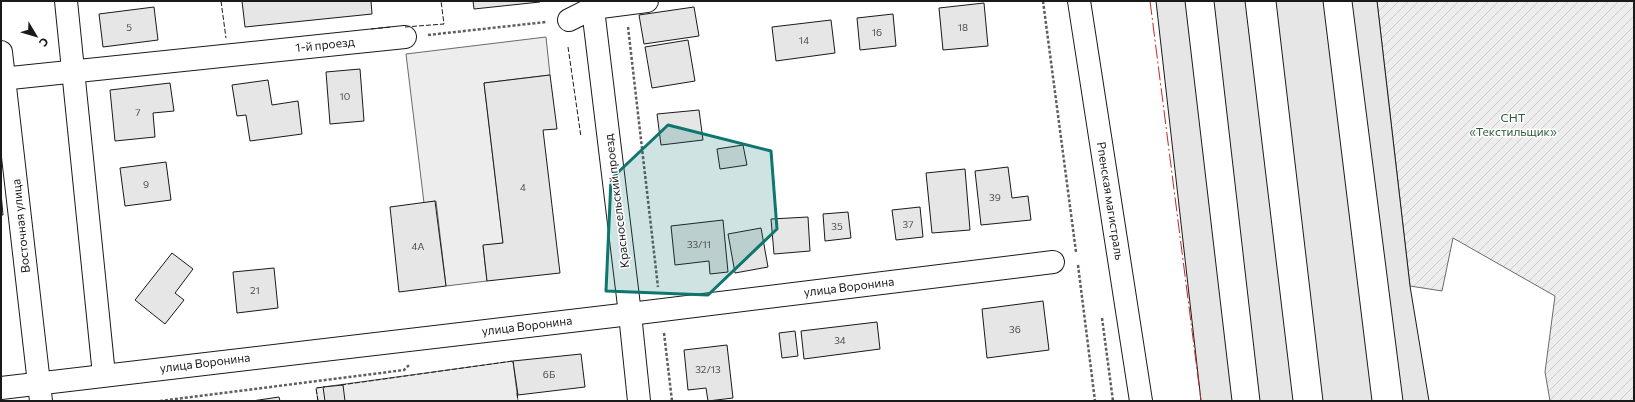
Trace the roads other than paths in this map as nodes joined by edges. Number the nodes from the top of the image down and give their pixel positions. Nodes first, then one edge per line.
1 (66, 1) edge
2 (647, 1) edge
3 (1079, 1) edge
4 (593, 4) edge
5 (569, 20) road end
6 (405, 37) road end
7 (1, 52) edge
8 (73, 71) junction
9 (2, 78) edge
10 (1052, 262) dead end
11 (630, 314) junction
12 (104, 375) junction
13 (1, 388) edge
14 (40, 392) edge
15 (639, 401) edge
16 (1141, 401) edge

1 - 8 street
2 - 4 street
3 - 16 street, Рпенская магистраль
4 - 5 street
4 - 11 street, Красносельский проезд
6 - 8 street, 1-й проезд
7 - 9 street, Восточная улица
8 - 9 street, 1-й проезд
8 - 12 street
9 - 14 street, Восточная улица
10 - 11 street, улица Воронина
11 - 12 street, улица Воронина
11 - 15 street, Красносельский проезд
12 - 14 street, улица Воронина
13 - 14 street, улица Воронина

